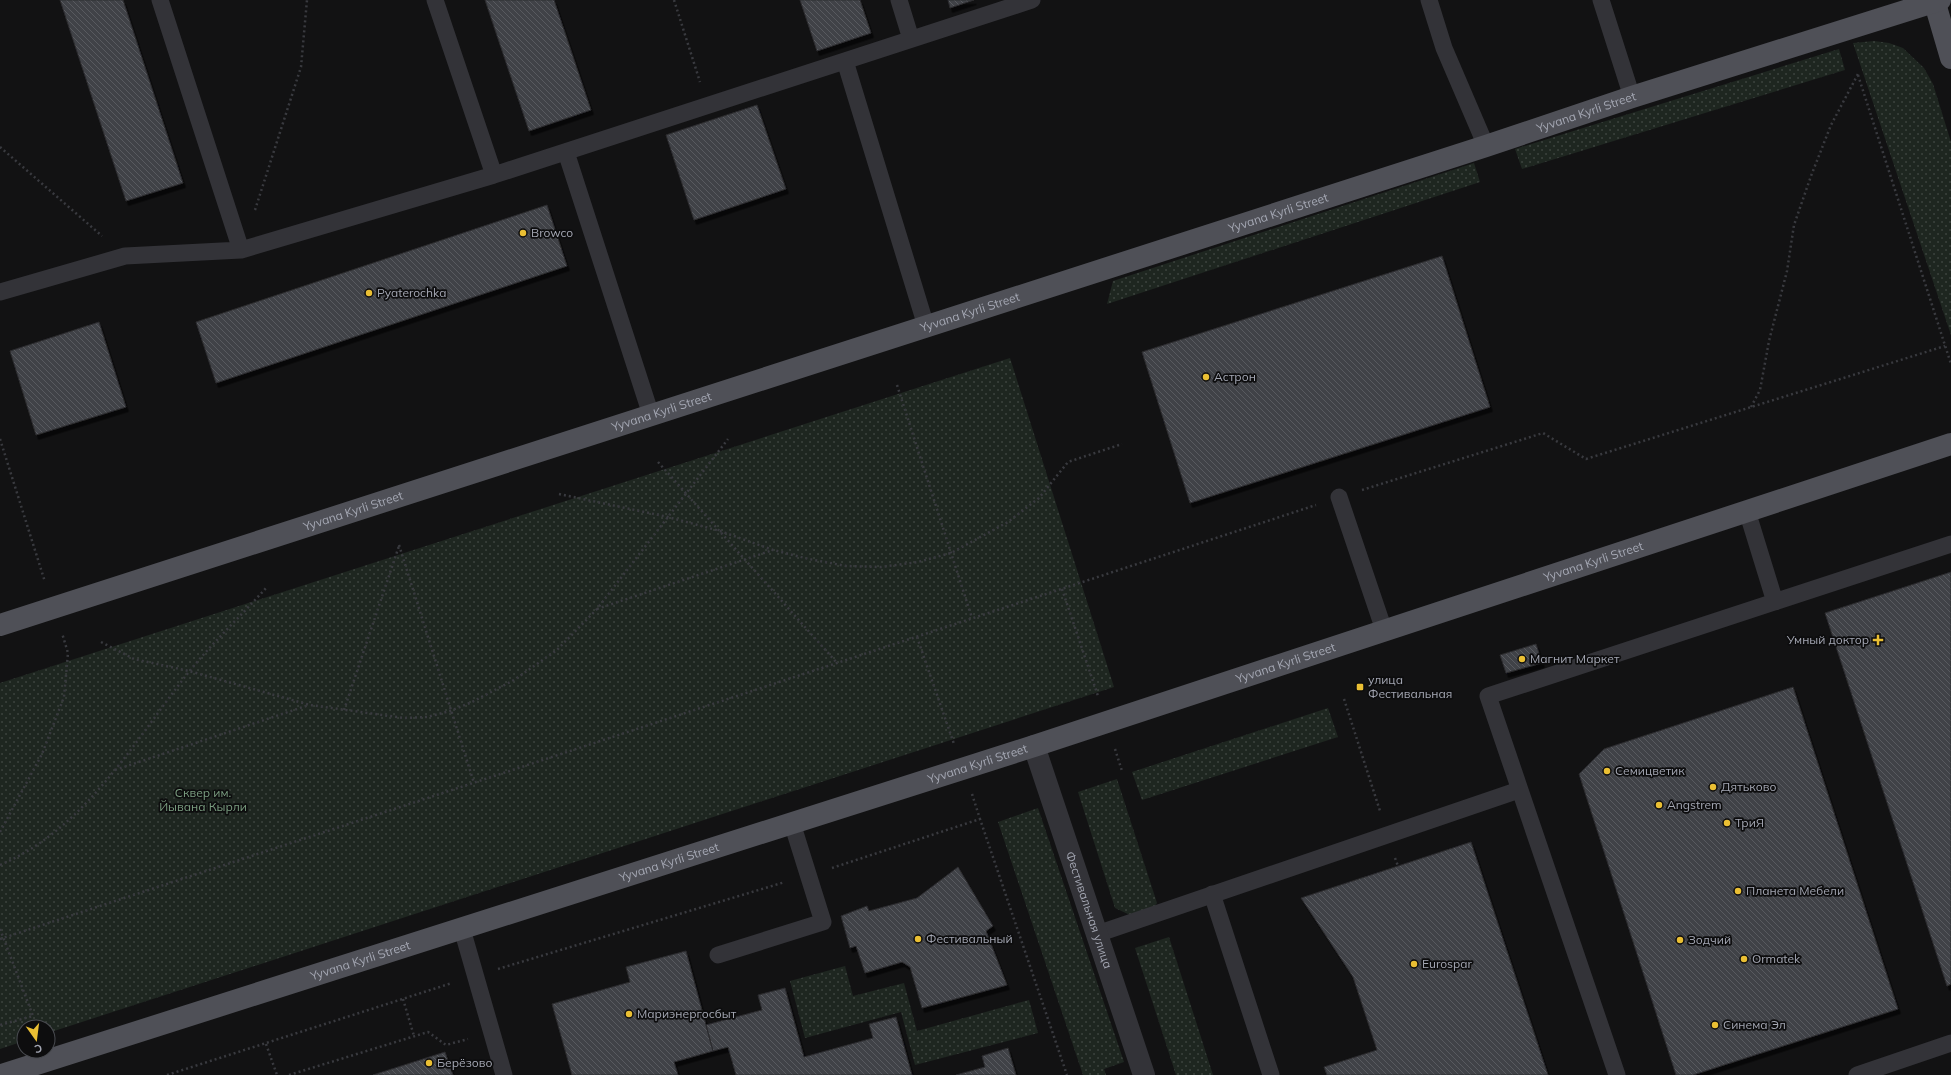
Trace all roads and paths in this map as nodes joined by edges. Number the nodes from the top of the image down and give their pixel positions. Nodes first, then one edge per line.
1 (160, 0) edge
2 (307, 0) edge
3 (435, 0) edge
4 (674, 0) edge
5 (899, 0) edge
6 (1032, 0) edge
7 (1429, 0) edge
8 (1601, 0) edge
9 (1936, 1) edge
10 (911, 39) junction
11 (1951, 58) edge
12 (844, 61) junction
13 (1632, 97) junction
14 (707, 106) junction
15 (1486, 146) junction
16 (0, 147) edge
17 (566, 152) junction
18 (494, 175) junction
19 (241, 250) junction
20 (125, 256) junction
21 (0, 292) edge
22 (926, 326) junction
23 (1945, 346) junction
24 (1951, 364) edge
25 (897, 385) dead end
26 (1751, 407) junction
27 (650, 415) junction
28 (0, 439) edge
29 (728, 439) dead end
30 (1122, 444) dead end
31 (1951, 444) edge
32 (658, 462) dead end
33 (686, 492) junction
34 (559, 494) dead end
35 (1339, 497) junction
36 (1748, 511) junction
37 (668, 517) junction
38 (720, 531) junction
39 (1951, 544) edge
40 (773, 550) junction
41 (951, 553) junction
42 (746, 559) junction
43 (266, 588) dead end
44 (1062, 589) junction
45 (1775, 602) junction
46 (53, 607) junction
47 (597, 609) junction
48 (972, 618) junction
49 (0, 625) edge
50 (1384, 630) junction
51 (917, 637) junction
52 (101, 642) dead end
53 (837, 663) junction
54 (189, 671) junction
55 (1344, 699) dead end
56 (310, 705) junction
57 (344, 710) junction
58 (450, 711) junction
59 (1106, 722) junction
60 (1034, 746) junction
61 (963, 769) junction
62 (115, 770) junction
63 (1122, 771) dead end
64 (474, 783) junction
65 (1519, 790) junction
66 (980, 819) junction
67 (792, 823) junction
68 (0, 832) edge
69 (1388, 834) junction
70 (0, 865) edge
71 (1398, 866) dead end
72 (808, 875) junction
73 (1212, 894) junction
74 (462, 928) junction
75 (0, 929) edge
76 (1097, 934) junction
77 (2, 938) edge
78 (718, 955) dead end
79 (475, 976) junction
80 (403, 999) junction
81 (0, 1025) edge
82 (492, 1033) junction
83 (414, 1036) junction
84 (1951, 1043) edge
85 (266, 1044) junction
86 (9, 1074) edge
87 (167, 1075) edge
88 (277, 1075) edge
89 (289, 1075) edge
90 (504, 1075) edge
91 (1067, 1075) edge
92 (1144, 1075) edge
93 (1272, 1075) edge
94 (1617, 1075) edge
95 (1857, 1075) edge

1 - 19 lane
2 - 19 path
3 - 18 lane
4 - 14 path
5 - 10 lane
6 - 10 lane
7 - 15 lane
8 - 13 lane
9 - 11 main road
9 - 13 main road, Yyvana Kyrli Street
10 - 12 lane
12 - 14 lane
12 - 22 lane
13 - 15 main road, Yyvana Kyrli Street
14 - 17 lane
15 - 22 main road, Yyvana Kyrli Street
16 - 20 path
17 - 18 lane
17 - 27 lane
18 - 19 lane
19 - 20 lane
20 - 21 lane
22 - 27 main road, Yyvana Kyrli Street
23 - 24 path
23 - 26 path
23 - 26 path
25 - 41 path
26 - 35 path
27 - 46 main road, Yyvana Kyrli Street
28 - 46 path
29 - 33 path
30 - 41 path
31 - 36 main road, Yyvana Kyrli Street
32 - 33 path
33 - 37 path
33 - 38 path
34 - 37 path
35 - 44 path
35 - 50 lane
36 - 45 lane
36 - 50 main road, Yyvana Kyrli Street
37 - 38 path
37 - 47 path
38 - 40 path
38 - 42 path
39 - 45 lane
40 - 41 path
40 - 42 path
41 - 48 path
42 - 47 path
42 - 53 path
43 - 54 path
44 - 48 path
44 - 59 path
45 - 65 lane
46 - 49 main road, Yyvana Kyrli Street
46 - 68 path
47 - 58 path
48 - 51 path
50 - 59 main road, Yyvana Kyrli Street
51 - 53 path
51 - 61 path
52 - 54 path
53 - 64 path
54 - 56 path
54 - 62 path
55 - 69 path
56 - 57 path
56 - 62 path
57 - 58 path
57 - 58 path
58 - 64 path
59 - 60 main road, Yyvana Kyrli Street
59 - 63 path
60 - 61 main road, Yyvana Kyrli Street
60 - 76 street, Фестивальная улица
61 - 66 path
61 - 67 main road, Yyvana Kyrli Street
62 - 70 path
64 - 77 path
65 - 69 lane
65 - 94 lane
66 - 72 path
66 - 91 path
67 - 72 lane
67 - 74 main road, Yyvana Kyrli Street
69 - 71 path
69 - 73 lane
72 - 78 lane
72 - 79 path
73 - 76 lane
73 - 93 lane
74 - 79 lane
74 - 86 main road, Yyvana Kyrli Street
75 - 77 path
76 - 92 street, Фестивальная улица
77 - 81 path
79 - 80 path
79 - 82 lane
80 - 83 path
80 - 85 path
82 - 83 path
82 - 90 lane
83 - 89 path
84 - 95 lane
85 - 87 path
85 - 88 path

